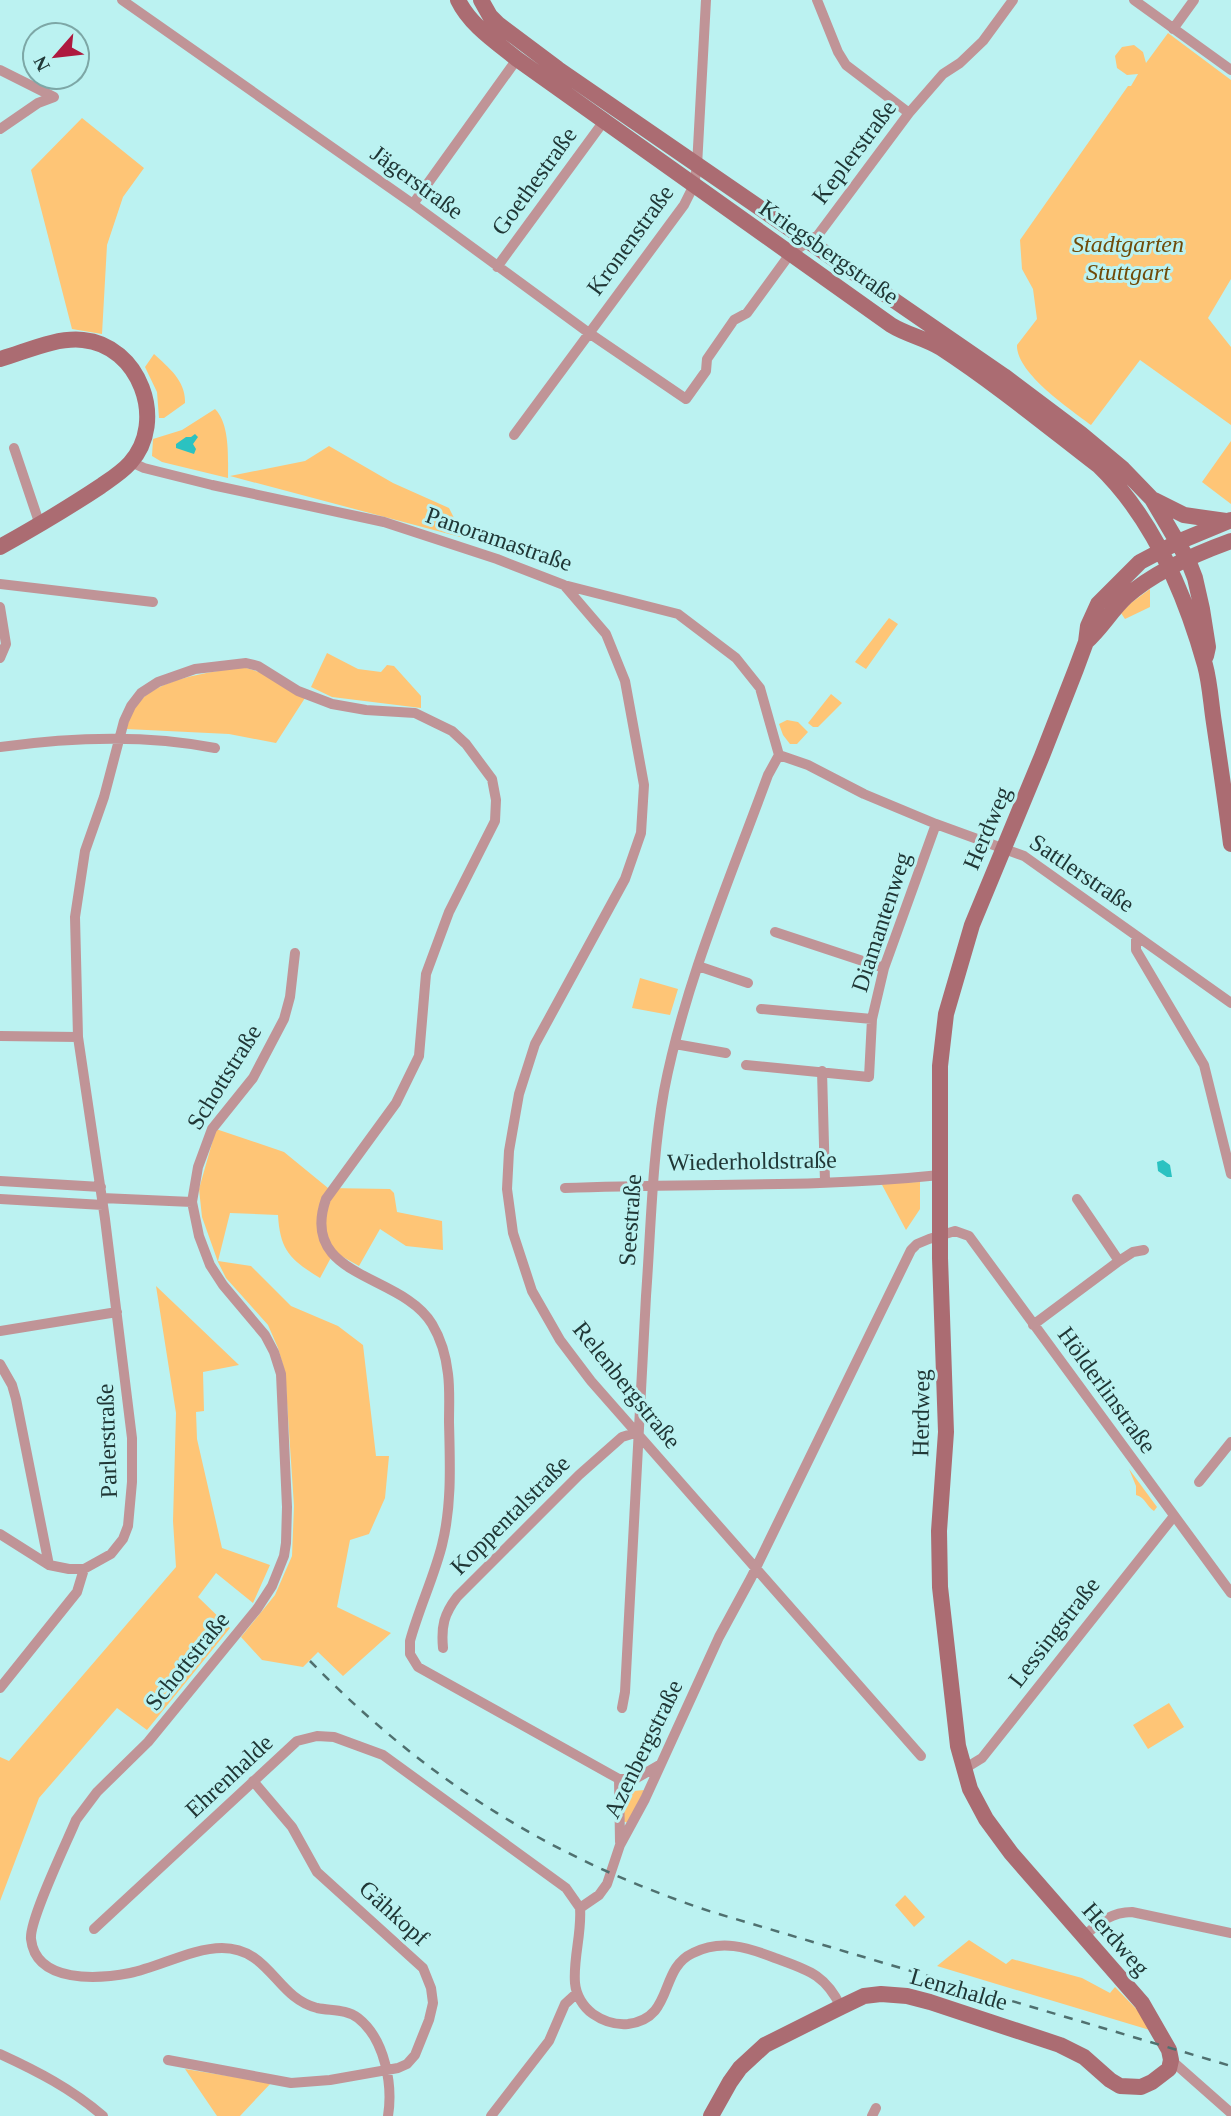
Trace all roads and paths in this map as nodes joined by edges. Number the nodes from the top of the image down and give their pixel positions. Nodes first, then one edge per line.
1 (122, 0) edge
2 (458, 0) edge
3 (481, 0) edge
4 (706, 0) edge
5 (817, 0) edge
6 (1013, 0) edge
7 (1134, 0) edge
8 (1194, 0) edge
9 (1173, 29) junction
10 (517, 59) junction
11 (0, 70) edge
12 (1231, 70) edge
13 (909, 113) junction
14 (604, 121) junction
15 (0, 129) edge
16 (697, 166) junction
17 (694, 186) junction
18 (413, 204) junction
19 (808, 243) junction
20 (790, 254) junction
21 (497, 267) junction
22 (589, 333) junction
23 (0, 359) edge
24 (686, 399) joint
25 (514, 435) dead end
26 (15, 448) dead end
27 (131, 462) junction
28 (1152, 499) junction
29 (1230, 521) edge
30 (40, 525) junction
31 (1231, 541) edge
32 (1178, 542) junction
33 (0, 547) edge
34 (1161, 550) junction
35 (1188, 560) junction
36 (1170, 569) junction
37 (0, 584) edge
38 (564, 585) junction
39 (153, 602) dead end
40 (0, 607) edge
41 (1086, 642) junction
42 (0, 658) edge
43 (1205, 666) junction
44 (118, 737) junction
45 (0, 747) edge
46 (215, 748) dead end
47 (779, 755) junction
48 (1228, 796) edge
49 (936, 824) junction
50 (1231, 844) edge
51 (1005, 848) junction
52 (775, 932) dead end
53 (1136, 936) junction
54 (295, 953) dead end
55 (698, 966) junction
56 (884, 968) junction
57 (748, 983) dead end
58 (1231, 1003) edge
59 (761, 1009) dead end
60 (872, 1019) junction
61 (0, 1036) edge
62 (78, 1037) junction
63 (675, 1044) junction
64 (726, 1053) dead end
65 (746, 1065) dead end
66 (822, 1071) junction
67 (1230, 1168) edge
68 (940, 1175) junction
69 (0, 1181) edge
70 (825, 1182) junction
71 (653, 1185) junction
72 (565, 1188) dead end
73 (102, 1197) junction
74 (0, 1199) edge
75 (1077, 1199) dead end
76 (192, 1202) junction
77 (939, 1235) junction
78 (1144, 1250) dead end
79 (1119, 1261) junction
80 (117, 1312) junction
81 (1033, 1325) junction
82 (0, 1331) edge
83 (0, 1364) edge
84 (638, 1432) junction
85 (1231, 1442) edge
86 (1199, 1482) dead end
87 (1174, 1516) junction
88 (0, 1534) edge
89 (49, 1565) junction
90 (756, 1567) junction
91 (84, 1569) junction
92 (1231, 1593) edge
93 (443, 1648) dead end
94 (0, 1688) edge
95 (622, 1708) dead end
96 (921, 1756) dead end
97 (661, 1764) junction
98 (964, 1769) junction
99 (619, 1779) junction
100 (253, 1781) junction
101 (620, 1845) junction
102 (580, 1908) junction
103 (94, 1929) dead end
104 (1231, 1933) edge
105 (1084, 1936) junction
106 (577, 1993) junction
107 (841, 2007) junction
108 (0, 2054) edge
109 (168, 2060) dead end
110 (1171, 2060) junction
111 (387, 2071) junction
112 (1231, 2113) edge
113 (103, 2116) edge
114 (387, 2116) edge
115 (491, 2116) edge
116 (711, 2116) edge

1 - 18 street, Jägerstraße
2 - 10 street, Kriegsbergstraße
3 - 16 street, Kriegsbergstraße
4 - 16 street, Kronenstraße
5 - 13 street
6 - 13 street, Keplerstraße
7 - 9 street
8 - 9 street
9 - 12 street
10 - 14 street, Kriegsbergstraße
10 - 18 street
11 - 15 street
13 - 19 street, Keplerstraße
14 - 17 street, Kriegsbergstraße
14 - 21 street, Goethestraße
16 - 17 street, Kronenstraße
16 - 19 street, Kriegsbergstraße
17 - 20 street, Kriegsbergstraße
17 - 22 street, Kronenstraße
18 - 21 street, Jägerstraße
19 - 20 street, Keplerstraße
19 - 28 street, Kriegsbergstraße
20 - 24 street, Keplerstraße
20 - 34 street, Kriegsbergstraße
21 - 22 street, Jägerstraße
22 - 24 street, Jägerstraße
22 - 25 street, Kronenstraße
23 - 27 street
26 - 30 street
27 - 30 street
27 - 38 street, Panoramastraße
28 - 29 street
28 - 32 street, Kriegsbergstraße
29 - 32 street, Herdweg
30 - 33 street
31 - 35 street, Herdweg
32 - 34 street, Herdweg
32 - 35 street, Kriegsbergstraße
34 - 36 street, Kriegsbergstraße
34 - 41 street, Herdweg
35 - 36 street, Herdweg
35 - 43 street, Kriegsbergstraße
36 - 41 street, Herdweg
36 - 43 street, Kriegsbergstraße
37 - 39 street
38 - 47 street, Panoramastraße
38 - 84 street, Relenbergstraße
40 - 42 street
41 - 51 street, Herdweg
43 - 48 street
44 - 45 street
44 - 46 street
44 - 62 street, Parlerstraße
44 - 99 street, Parlerstraße
47 - 49 street, Sattlerstraße
47 - 55 street, Seestraße
48 - 50 street
49 - 51 street, Sattlerstraße
49 - 56 street, Diamantenweg
51 - 53 street, Sattlerstraße
51 - 68 street, Herdweg
52 - 56 street
53 - 58 street, Sattlerstraße
53 - 67 street
54 - 76 street, Schottstraße
55 - 57 street
55 - 63 street, Seestraße
56 - 60 street, Diamantenweg
59 - 60 street
60 - 66 street, Diamantenweg
61 - 62 street
62 - 73 street, Parlerstraße
63 - 64 street
63 - 71 street, Seestraße
65 - 66 street
66 - 70 street
68 - 70 street, Wiederholdstraße
68 - 77 street, Herdweg
69 - 73 street
70 - 71 street, Wiederholdstraße
71 - 72 street, Wiederholdstraße
71 - 84 street, Seestraße
73 - 74 street
73 - 76 street
73 - 80 street, Parlerstraße
75 - 79 street
76 - 111 street, Schottstraße
77 - 81 street, Hölderlinstraße
77 - 90 street, Azenbergstraße
77 - 98 street, Herdweg
78 - 79 street
79 - 81 street
80 - 82 street
80 - 91 street, Parlerstraße
81 - 87 street, Hölderlinstraße
83 - 89 street
84 - 90 street, Relenbergstraße
84 - 93 street, Koppentalstraße
84 - 95 street, Seestraße
85 - 86 street
87 - 92 street, Hölderlinstraße
87 - 98 street, Lessingstraße
88 - 89 street
89 - 91 street
90 - 96 street, Relenbergstraße
90 - 97 street, Azenbergstraße
91 - 94 street
97 - 99 street
97 - 101 street, Azenbergstraße
98 - 105 street, Herdweg
99 - 101 street
100 - 102 street, Ehrenhalde
100 - 103 street, Ehrenhalde
100 - 111 street, Gähkopf
101 - 102 street, Azenbergstraße
102 - 106 street
104 - 105 street
105 - 110 street, Herdweg
106 - 107 street
106 - 115 street
107 - 110 street, Lenzhalde
107 - 116 street, Lenzhalde
108 - 113 street
109 - 111 street, Gähkopf
110 - 112 street, Herdweg
111 - 114 street, Schottstraße

